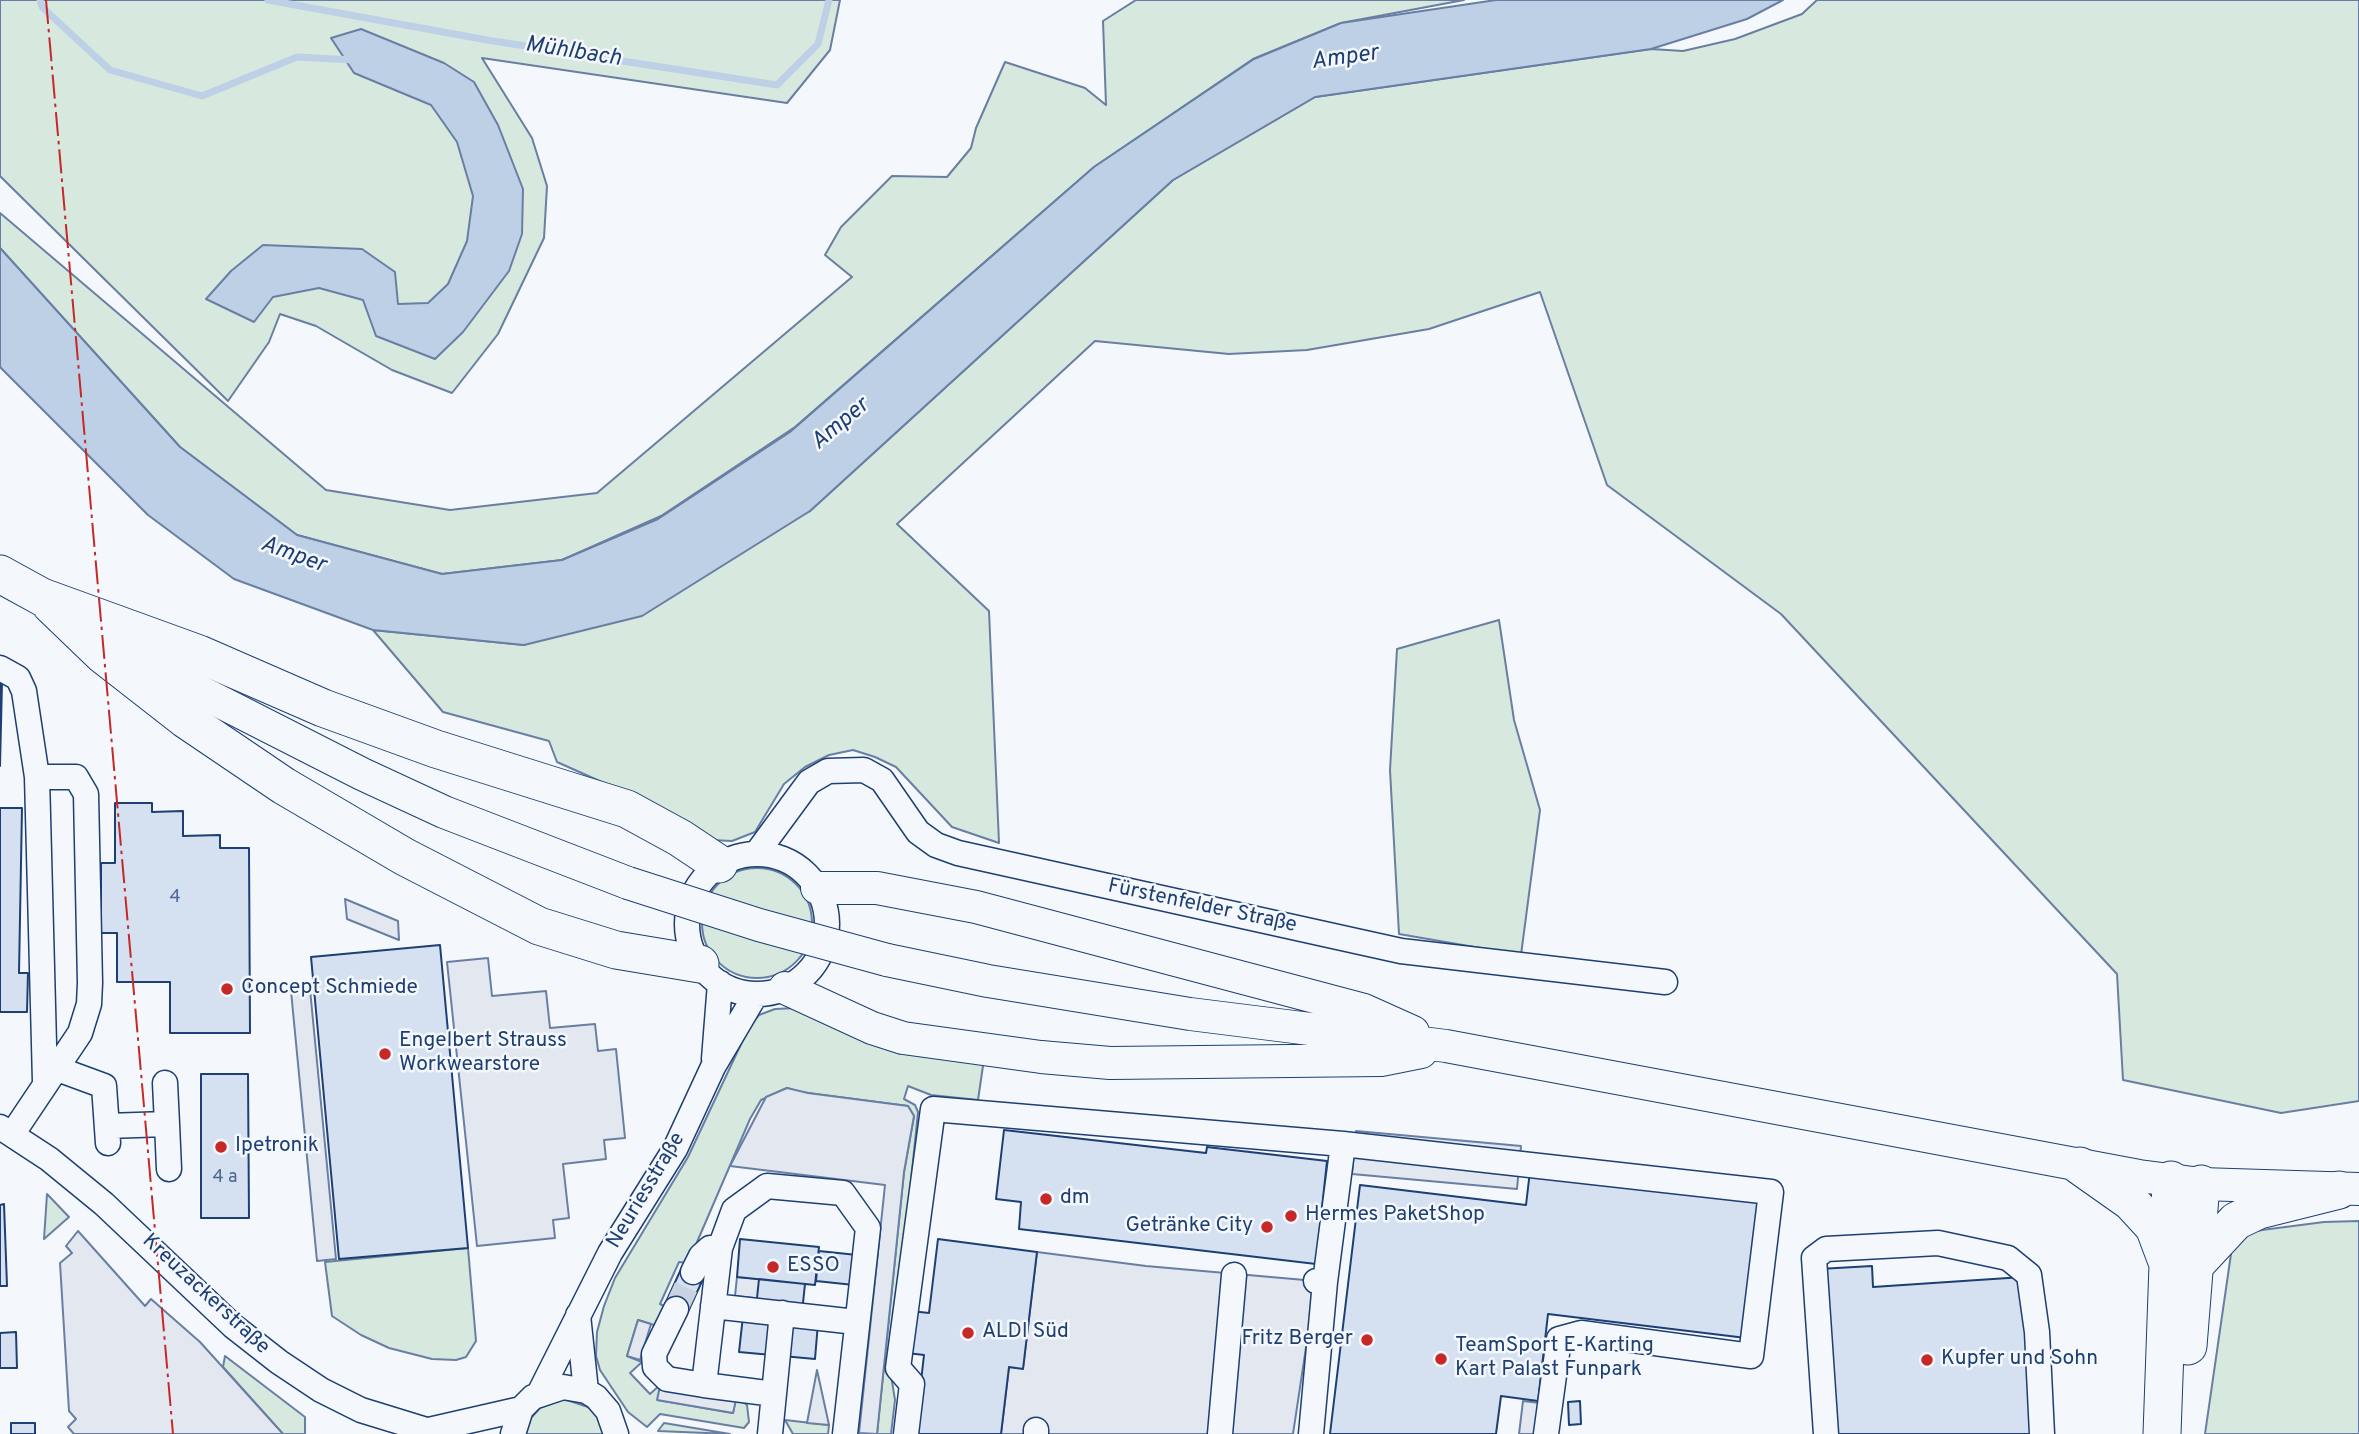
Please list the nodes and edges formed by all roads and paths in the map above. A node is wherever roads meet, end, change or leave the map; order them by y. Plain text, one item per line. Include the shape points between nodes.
1 (0, 574) edge
2 (42, 597) junction
3 (0, 667) edge
4 (37, 777) junction
5 (789, 808) junction
6 (756, 853) junction
7 (788, 861) junction
8 (719, 864) junction
9 (817, 888) junction
10 (710, 974) junction
11 (1665, 982) dead end
12 (771, 991) junction
13 (1447, 1046) junction
14 (713, 1067) junction
15 (50, 1075) junction
16 (165, 1083) dead end
17 (167, 1124) junction
18 (6, 1130) edge
19 (1343, 1144) junction
20 (2080, 1166) junction
21 (169, 1169) dead end
22 (2186, 1182) junction
23 (2349, 1190) edge
24 (720, 1248) junction
25 (2182, 1269) junction
26 (693, 1272) tunnel mouth
27 (1234, 1275) dead end
28 (713, 1306) junction
29 (676, 1308) tunnel mouth
30 (782, 1313) junction
31 (578, 1314) junction
32 (856, 1322) junction
33 (704, 1385) junction
34 (586, 1391) junction
35 (540, 1392) junction
36 (774, 1394) junction
37 (521, 1409) junction
38 (616, 1429) edge
39 (434, 1432) edge
40 (513, 1434) edge
41 (639, 1434) edge
42 (770, 1434) edge
43 (845, 1434) edge
44 (906, 1434) edge
45 (1220, 1434) edge
46 (1311, 1434) edge
47 (1546, 1434) edge
48 (1826, 1434) edge
49 (2042, 1434) edge
50 (2162, 1434) edge
51 (2179, 1434) edge

1 - 2 highway
2 - 8 highway via 436,749 627,809
2 - 10 highway via 103,655 186,719 285,786 405,857 539,926
2 - 13 main road, bridge via 195,689 362,774 456,817 628,883 758,925 988,981 1190,1014
3 - 4 street via 18,678 24,691
4 - 15 street
4 - 15 street via 76,777 86,794 89,1004 80,1033
5 - 6 street, Fürstenfelder Straße
5 - 7 street
5 - 11 street, Fürstenfelder Straße via 809,782 828,771 864,770 882,780 918,832 958,853 1401,951
6 - 7 street
6 - 8 street
7 - 9 street
8 - 10 street via 691,899 687,921 689,944
9 - 12 street via 825,910 826,933 819,956 805,975
9 - 13 main road via 877,888 976,907 1364,1010
10 - 12 street via 737,991
10 - 14 street, Neuriesstraße
12 - 13 main road via 903,1038 1110,1063 1381,1060
12 - 14 street, Neuriesstraße
13 - 20 main road
14 - 31 street, Neuriesstraße via 675,1149
15 - 17 street via 104,1086 108,1135
15 - 18 street
16 - 17 street
17 - 21 street
18 - 39 street, Kreuzackerstraße via 104,1203 233,1326 279,1362 361,1410
19 - 44 street via 933,1109 898,1368 912,1384
19 - 46 street via 1320,1282
19 - 47 street via 1770,1192 1751,1356 1580,1333 1559,1339
20 - 22 main road
20 - 25 highway via 2131,1202
22 - 23 main road
22 - 25 highway
23 - 25 highway via 2259,1210 2236,1221
24 - 26 street via 710,1248 701,1256
24 - 28 street
24 - 32 street via 734,1210 768,1186 843,1193 868,1228
25 - 50 highway
25 - 51 highway
27 - 45 street
28 - 30 street
28 - 33 street
29 - 33 street via 654,1354 655,1367 667,1379
30 - 32 street
30 - 36 street
31 - 34 street
31 - 35 street, Neuriesstraße
32 - 43 street
33 - 36 street
34 - 35 street via 563,1387
34 - 38 street via 608,1411
35 - 37 street
36 - 42 street
37 - 39 street, Kreuzackerstraße
37 - 40 street
38 - 41 street
48 - 49 street via 1814,1258 1826,1249 1938,1243 2008,1258 2029,1275

